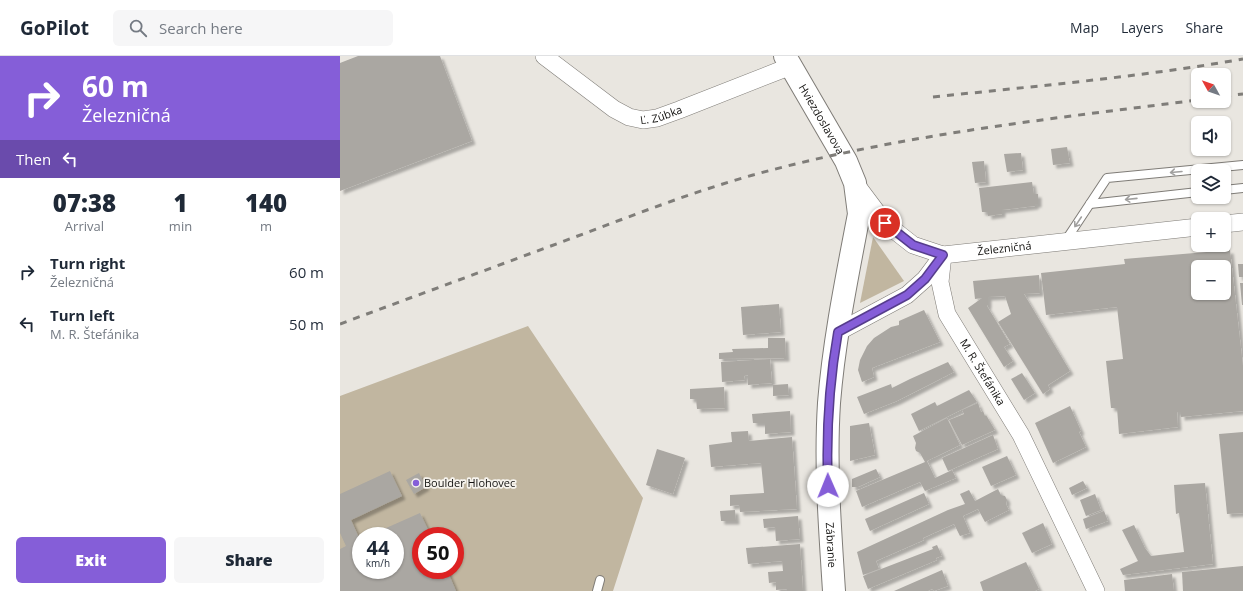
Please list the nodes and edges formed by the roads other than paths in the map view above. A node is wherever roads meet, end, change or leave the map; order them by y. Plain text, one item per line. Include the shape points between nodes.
1 (544, 56) edge
2 (788, 61) edge
3 (1243, 165) edge
4 (855, 183) junction
5 (1243, 188) edge
6 (1231, 189) edge
7 (1191, 193) edge
8 (1090, 204) junction
9 (1243, 222) edge
10 (1231, 223) edge
11 (1191, 228) edge
12 (1065, 242) junction
13 (943, 255) junction
14 (838, 332) junction
15 (600, 580) dead end
16 (597, 591) edge
17 (834, 591) edge
18 (1096, 591) edge

1 - 2 street, Ľ. Zúbka via 614,109 629,117 643,120 679,110
2 - 4 main road, Hviezdoslavova via 842,153
3 -> 8 lane via 1107,178
4 - 13 street via 885,223 913,245
4 - 14 main road, Hviezdoslavova via 859,214
5 - 6 lane
7 -> 8 lane
8 -> 12 lane
9 - 10 street
11 - 12 street, Železničná
12 - 13 street, Železničná
13 - 14 street via 925,279 907,295
13 - 18 street, M. R. Štefánika via 940,282 947,314 1021,435
14 - 17 main road, Zábranie via 828,438 829,517
15 - 16 lane

